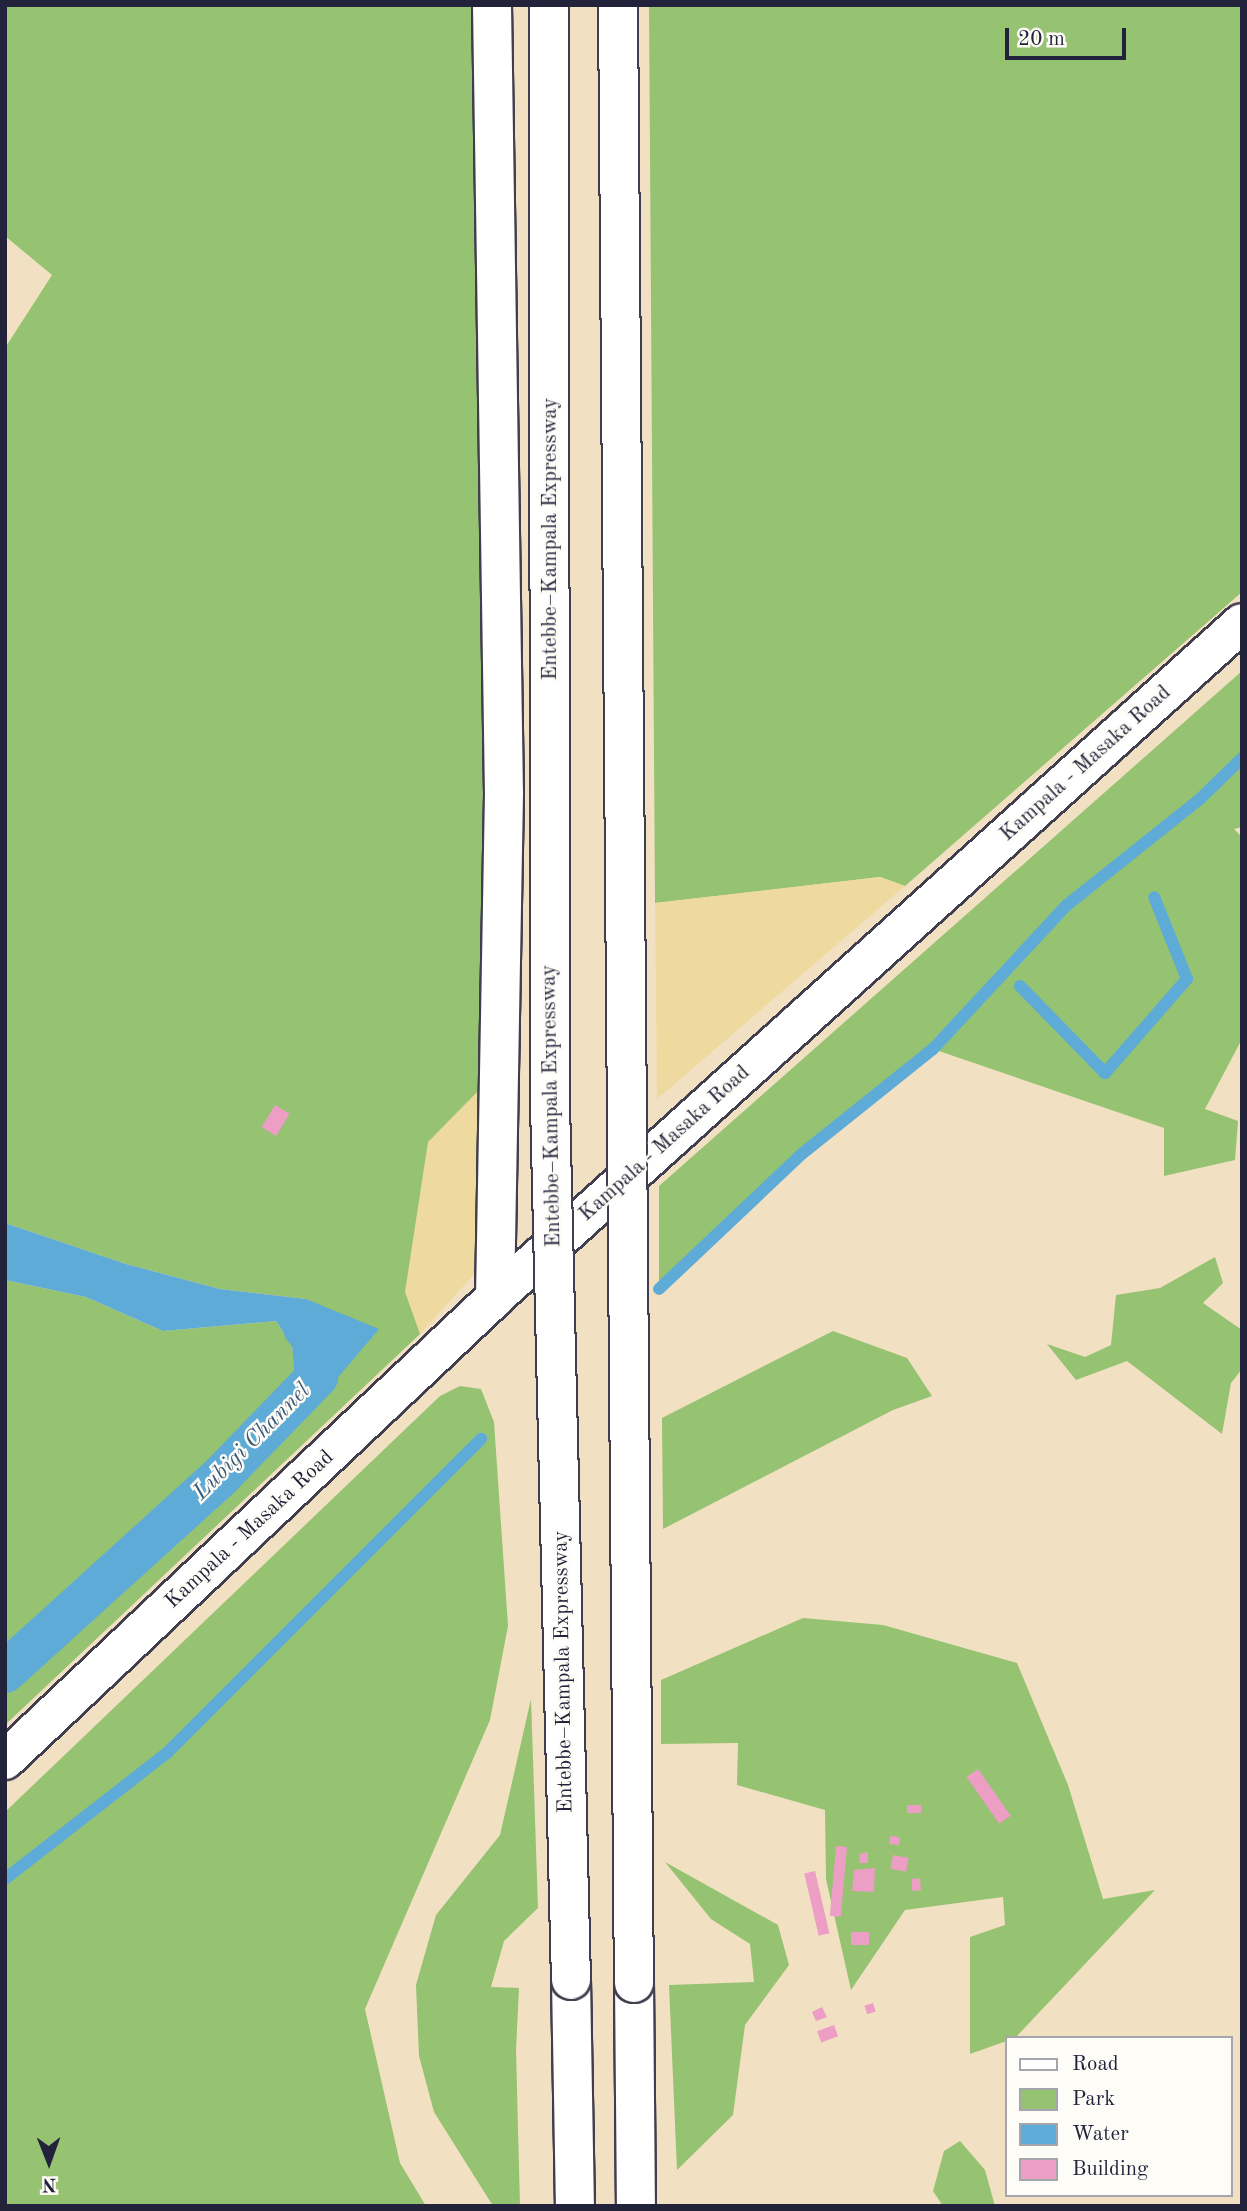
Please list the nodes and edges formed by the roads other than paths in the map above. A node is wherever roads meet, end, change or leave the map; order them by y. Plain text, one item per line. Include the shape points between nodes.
1 (492, 5) edge
2 (549, 5) edge
3 (618, 5) edge
4 (1242, 623) edge
5 (495, 1298) junction
6 (5, 1760) edge
7 (575, 2206) edge
8 (636, 2206) edge

1 - 5 main road via 504,793
2 - 7 main road, Entebbe–Kampala Expressway, bridge via 550,1104
3 - 8 main road, bridge
4 - 5 main road, Kampala - Masaka Road
5 - 6 main road, Kampala - Masaka Road

